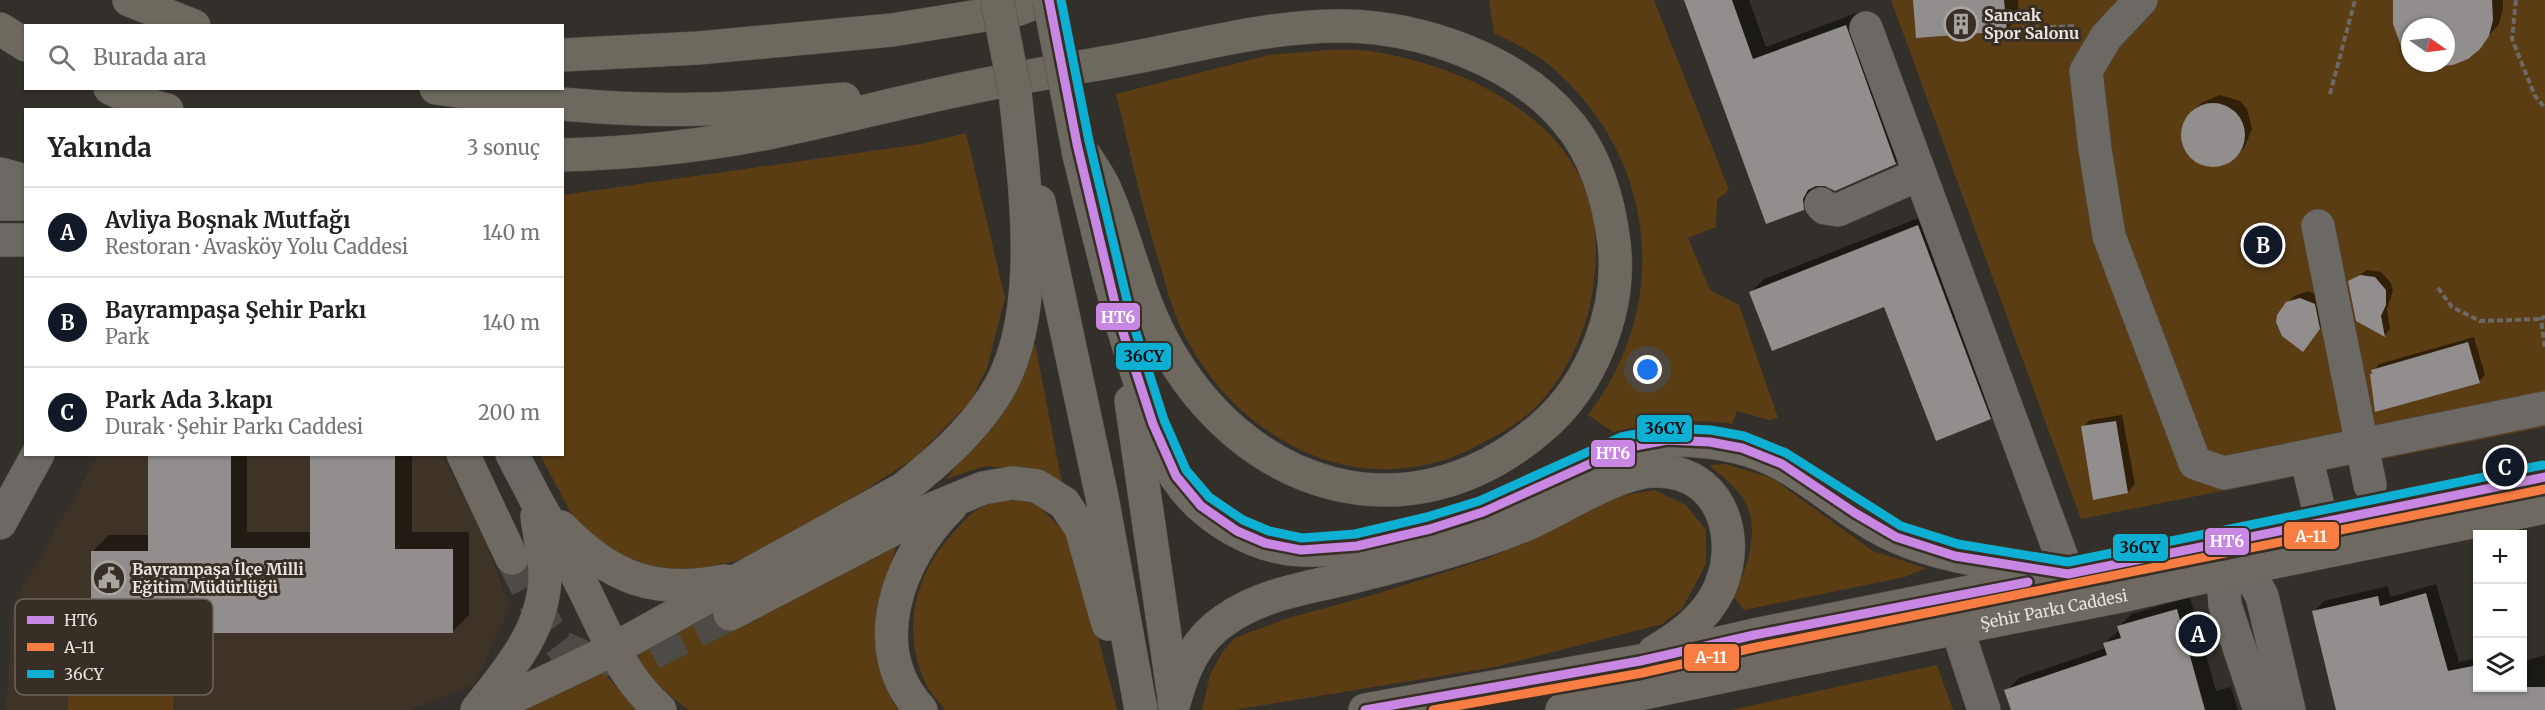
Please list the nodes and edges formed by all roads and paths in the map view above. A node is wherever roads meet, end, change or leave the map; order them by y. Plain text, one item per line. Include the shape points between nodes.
1 (129, 0) edge
2 (997, 0) edge
3 (1042, 0) edge
4 (1049, 0) edge
5 (2141, 0) edge
6 (2355, 0) edge
7 (2516, 0) edge
8 (194, 24) edge
9 (1866, 28) dead end
10 (2023, 28) dead end
11 (0, 29) edge
12 (24, 44) edge
13 (564, 55) edge
14 (2086, 71) junction
15 (968, 88) junction
16 (114, 90) edge
17 (450, 90) edge
18 (1015, 92) junction
19 (2330, 94) dead end
20 (159, 108) edge
21 (2545, 108) edge
22 (1077, 144) junction
23 (564, 155) edge
24 (0, 174) edge
25 (1920, 174) junction
26 (24, 180) edge
27 (0, 204) edge
28 (24, 204) edge
29 (1821, 204) dead end
30 (2318, 226) dead end
31 (0, 240) edge
32 (24, 240) edge
33 (2438, 288) dead end
34 (2543, 318) edge
35 (1119, 320) junction
36 (2545, 350) edge
37 (2545, 408) edge
38 (2362, 445) junction
39 (37, 456) edge
40 (464, 456) edge
41 (513, 456) edge
42 (2306, 456) junction
43 (2545, 477) edge
44 (2370, 485) dead end
45 (962, 495) junction
46 (536, 500) junction
47 (2545, 507) edge
48 (0, 523) edge
49 (2322, 523) junction
50 (2232, 556) junction
51 (512, 558) tunnel mouth
52 (2068, 574) junction
53 (744, 577) junction
54 (730, 614) tunnel mouth
55 (1957, 628) junction
56 (612, 650) junction
57 (1640, 661) junction
58 (1628, 704) edge
59 (1175, 707) edge
60 (1141, 708) edge
61 (477, 710) edge
62 (486, 710) edge
63 (660, 710) edge
64 (921, 710) edge
65 (1365, 710) edge
66 (1562, 710) edge
67 (1984, 710) edge
68 (2260, 710) edge
69 (2289, 710) edge

1 - 8 highway
2 - 18 highway, bridge
3 - 13 highway via 1016,10 892,30 698,48
4 - 22 highway, bridge
5 - 14 street via 2106,37
6 - 19 path
7 - 21 path via 2512,39 2535,96
9 - 25 street
10 - 14 path via 2081,26
11 - 12 highway
14 - 42 street via 2109,236 2195,463 2224,473
15 - 17 highway via 701,109 612,107
15 - 22 highway via 1242,35 1346,26 1382,30 1453,47 1487,60 1531,86 1567,120 1589,155 1607,204 1615,248 1614,296 1600,341 1582,380 1556,416 1502,458 1472,472 1447,482 1408,489 1368,490 1327,483 1292,471 1232,429 1186,380 1160,337 1102,183
15 - 23 highway via 773,132 641,152
16 - 20 highway
18 - 53 main road via 1026,242 1024,311 1014,354 994,396 966,434 903,489
18 - 60 main road via 1102,496
22 - 35 main road
24 - 26 street
25 - 29 street via 1838,210
25 - 52 street
27 - 28 street
30 - 38 street
31 - 32 street
33 - 34 path via 2452,307 2480,321
34 - 36 path
35 - 52 main road via 1176,476 1200,506 1237,531 1265,543 1301,550 1357,546 1430,529 1483,512 1625,448 1667,440 1742,448 1782,464 1896,537 1955,556
35 - 59 main road
37 - 38 street
38 - 42 street
38 - 44 street
39 - 48 street
40 - 51 main road
41 - 46 street
42 - 49 street
43 - 49 main road, Şehir Parkı Caddesi
45 - 54 main road
45 - 60 main road via 1012,483 1037,486 1064,503 1081,528 1107,620
45 - 64 main road via 934,523 912,557 892,615 894,664 902,685
46 - 53 main road via 588,553 612,570 673,586 706,585
46 - 56 main road via 570,560
46 - 61 main road via 545,577 541,604 526,644 501,683
47 - 50 main road, Şehir Parkı Caddesi via 2442,530
49 - 50 main road, Şehir Parkı Caddesi
50 - 52 main road, Şehir Parkı Caddesi
50 - 55 main road, Şehir Parkı Caddesi via 2126,595
50 - 68 street via 2225,605
50 - 69 street via 2262,596
52 - 57 main road, Şehir Parkı Caddesi
53 - 56 main road
55 - 58 main road, Şehir Parkı Caddesi
55 - 67 street
56 - 62 main road
56 - 63 main road via 637,687
57 - 59 main road via 1683,634 1708,608 1726,573 1729,540 1718,501 1695,479 1677,472 1654,470 1624,478 1527,524 1446,551 1250,604 1223,621 1194,652 1182,673
57 - 65 main road, Şehir Parkı Caddesi
58 - 66 main road, Şehir Parkı Caddesi

